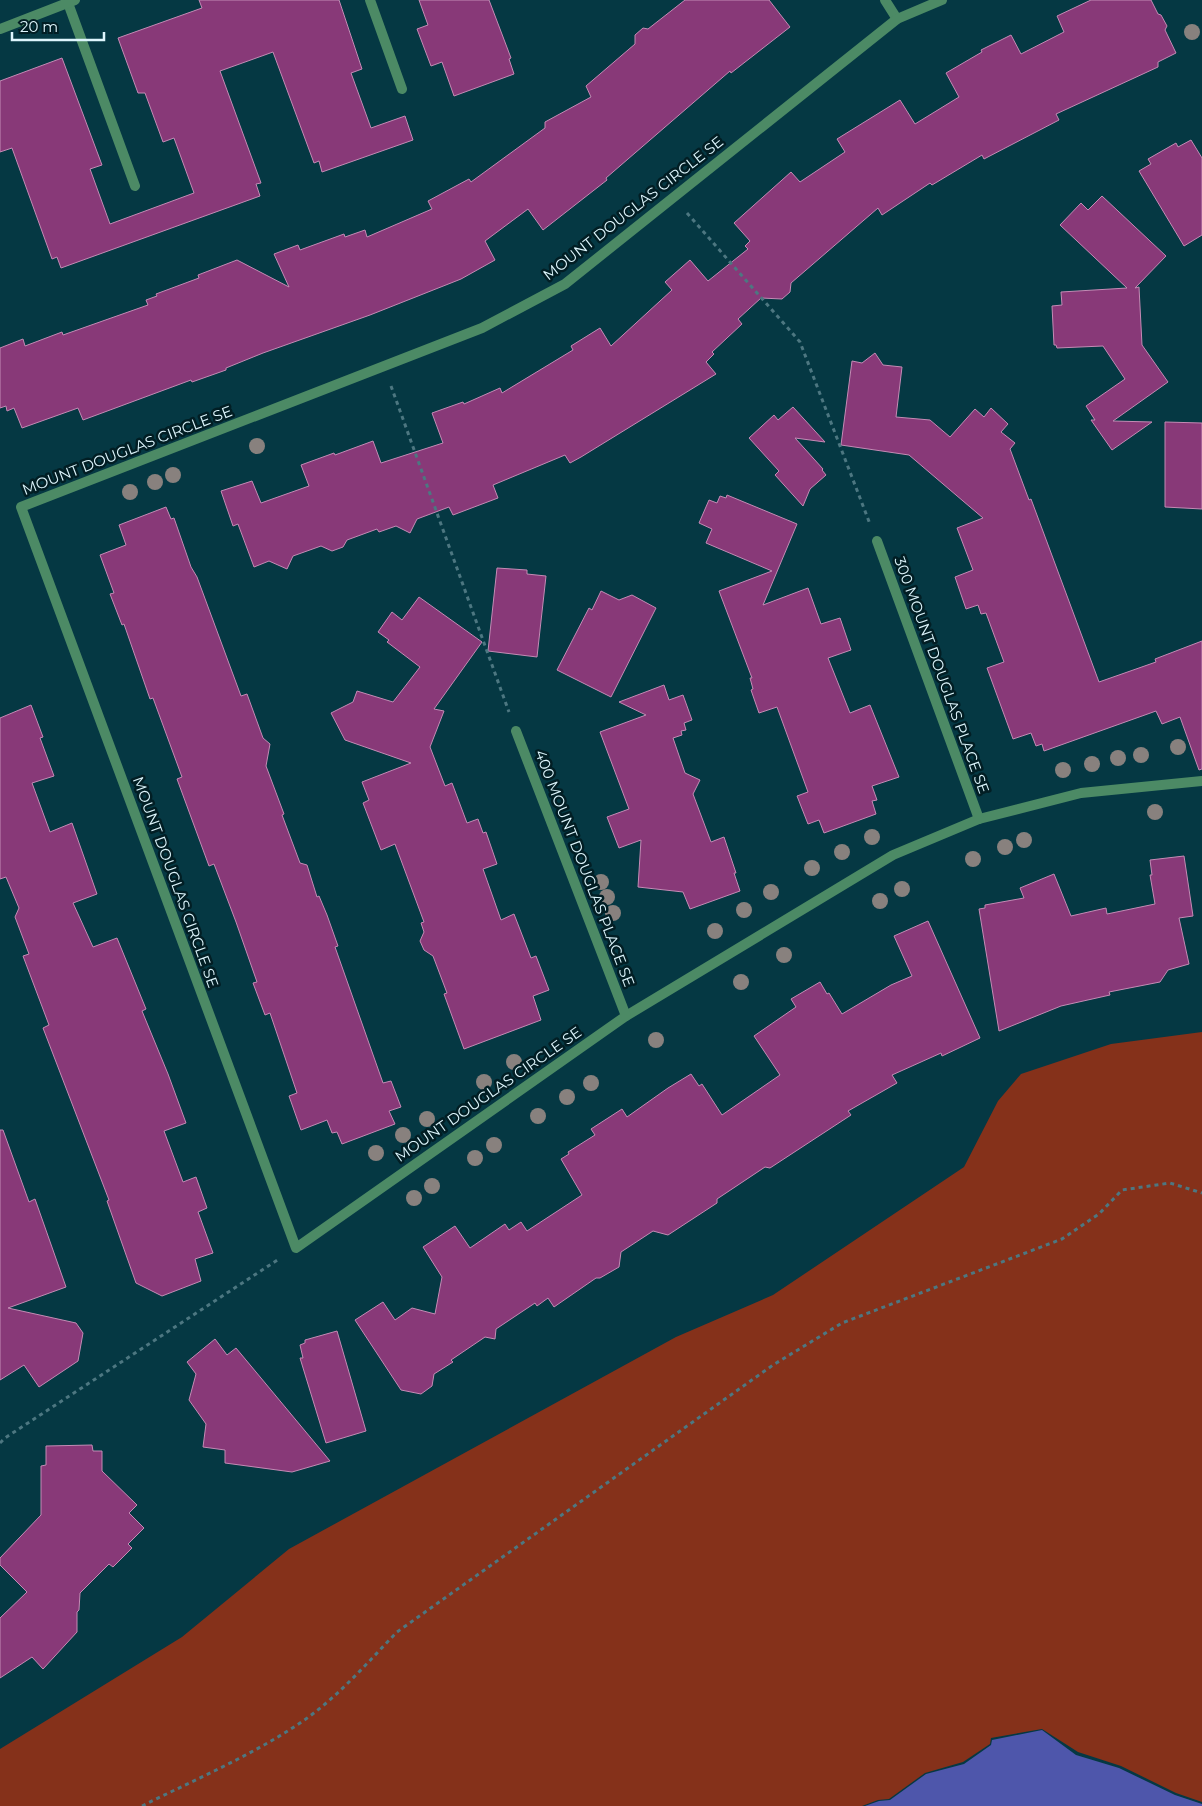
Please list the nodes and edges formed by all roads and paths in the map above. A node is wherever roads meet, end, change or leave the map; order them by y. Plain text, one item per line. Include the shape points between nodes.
1 (370, 0) edge
2 (886, 0) edge
3 (942, 0) edge
4 (71, 1) edge
5 (897, 19) junction
6 (0, 29) edge
7 (402, 89) dead end
8 (135, 186) dead end
9 (673, 198) junction
10 (384, 367) junction
11 (877, 541) joint
12 (516, 731) joint
13 (1202, 781) edge
14 (979, 819) junction
15 (626, 1016) junction
16 (1202, 1192) edge
17 (296, 1248) junction
18 (0, 1443) edge
19 (142, 1806) edge

1 - 7 street
2 - 5 street
3 - 5 street, MOUNT DOUGLAS CIRCLE SE
4 - 6 street
4 - 8 street
5 - 9 street, MOUNT DOUGLAS CIRCLE SE
9 - 10 street, MOUNT DOUGLAS CIRCLE SE via 565,284 482,328
9 - 11 path via 800,342
10 - 12 path
10 - 17 street, MOUNT DOUGLAS CIRCLE SE via 21,507
11 - 14 street, 300 MOUNT DOUGLAS PLACE SE
12 - 15 street, 400 MOUNT DOUGLAS PLACE SE
13 - 14 street, MOUNT DOUGLAS CIRCLE SE via 1081,793
14 - 15 street, MOUNT DOUGLAS CIRCLE SE via 893,855
15 - 17 street, MOUNT DOUGLAS CIRCLE SE
16 - 19 path via 1170,1182 1122,1190 1099,1214 1062,1239 842,1324 773,1365 396,1632 346,1686 304,1720 251,1752
17 - 18 path

